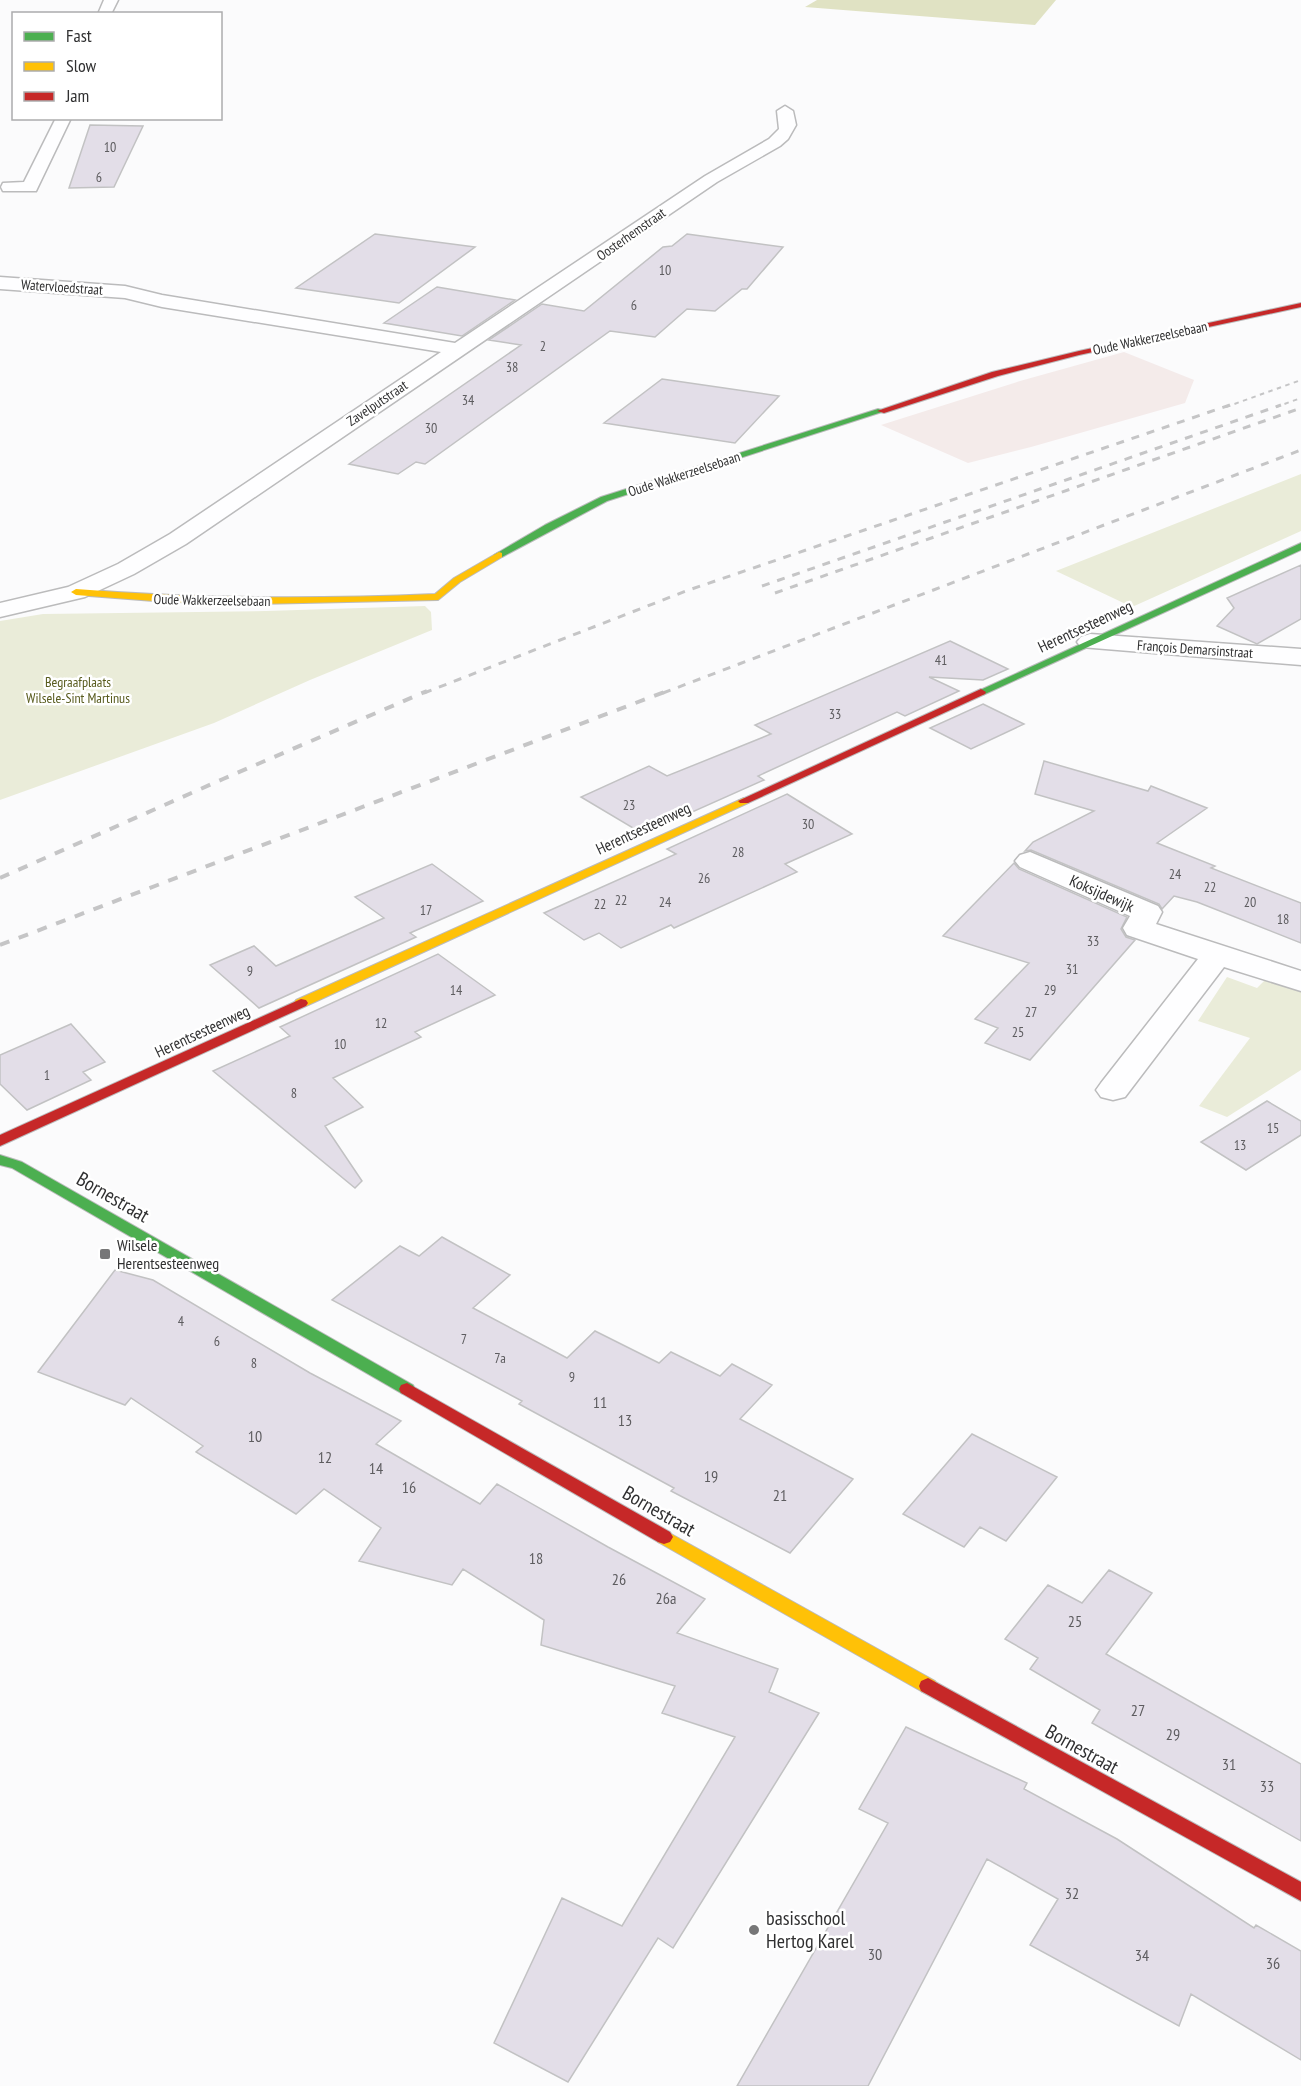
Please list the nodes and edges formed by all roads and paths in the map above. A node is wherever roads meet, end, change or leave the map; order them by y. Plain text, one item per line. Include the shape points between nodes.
1 (785, 111) dead end
2 (63, 120) edge
3 (9, 187) dead end
4 (0, 283) edge
5 (1301, 305) edge
6 (457, 349) junction
7 (1301, 546) edge
8 (76, 592) junction
9 (0, 610) edge
10 (1090, 642) junction
11 (1301, 657) edge
12 (1030, 861) dead end
13 (1217, 955) junction
14 (1301, 981) edge
15 (1113, 1090) dead end
16 (0, 1141) edge
17 (0, 1160) edge
18 (1301, 1892) edge

1 - 6 street, Oosterhemstraat via 789,122 779,140 711,179
2 - 3 street via 30,187
4 - 6 street, Watervloedstraat via 124,292
5 - 8 street, Oude Wakkerzeelsebaan via 995,374 604,499 566,515 447,585 438,597 268,601 126,598
6 - 8 street, Zavelputstraat via 178,539
7 - 10 street, Herentsesteenweg
8 - 9 street, Zavelputstraat
10 - 11 street, François Demarsinstraat
10 - 16 street, Herentsesteenweg
12 - 13 street, Koksijdewijk via 1147,912 1138,928
13 - 14 street, Koksijdewijk
13 - 15 street
17 - 18 street, Bornestraat via 95,1209 810,1621

